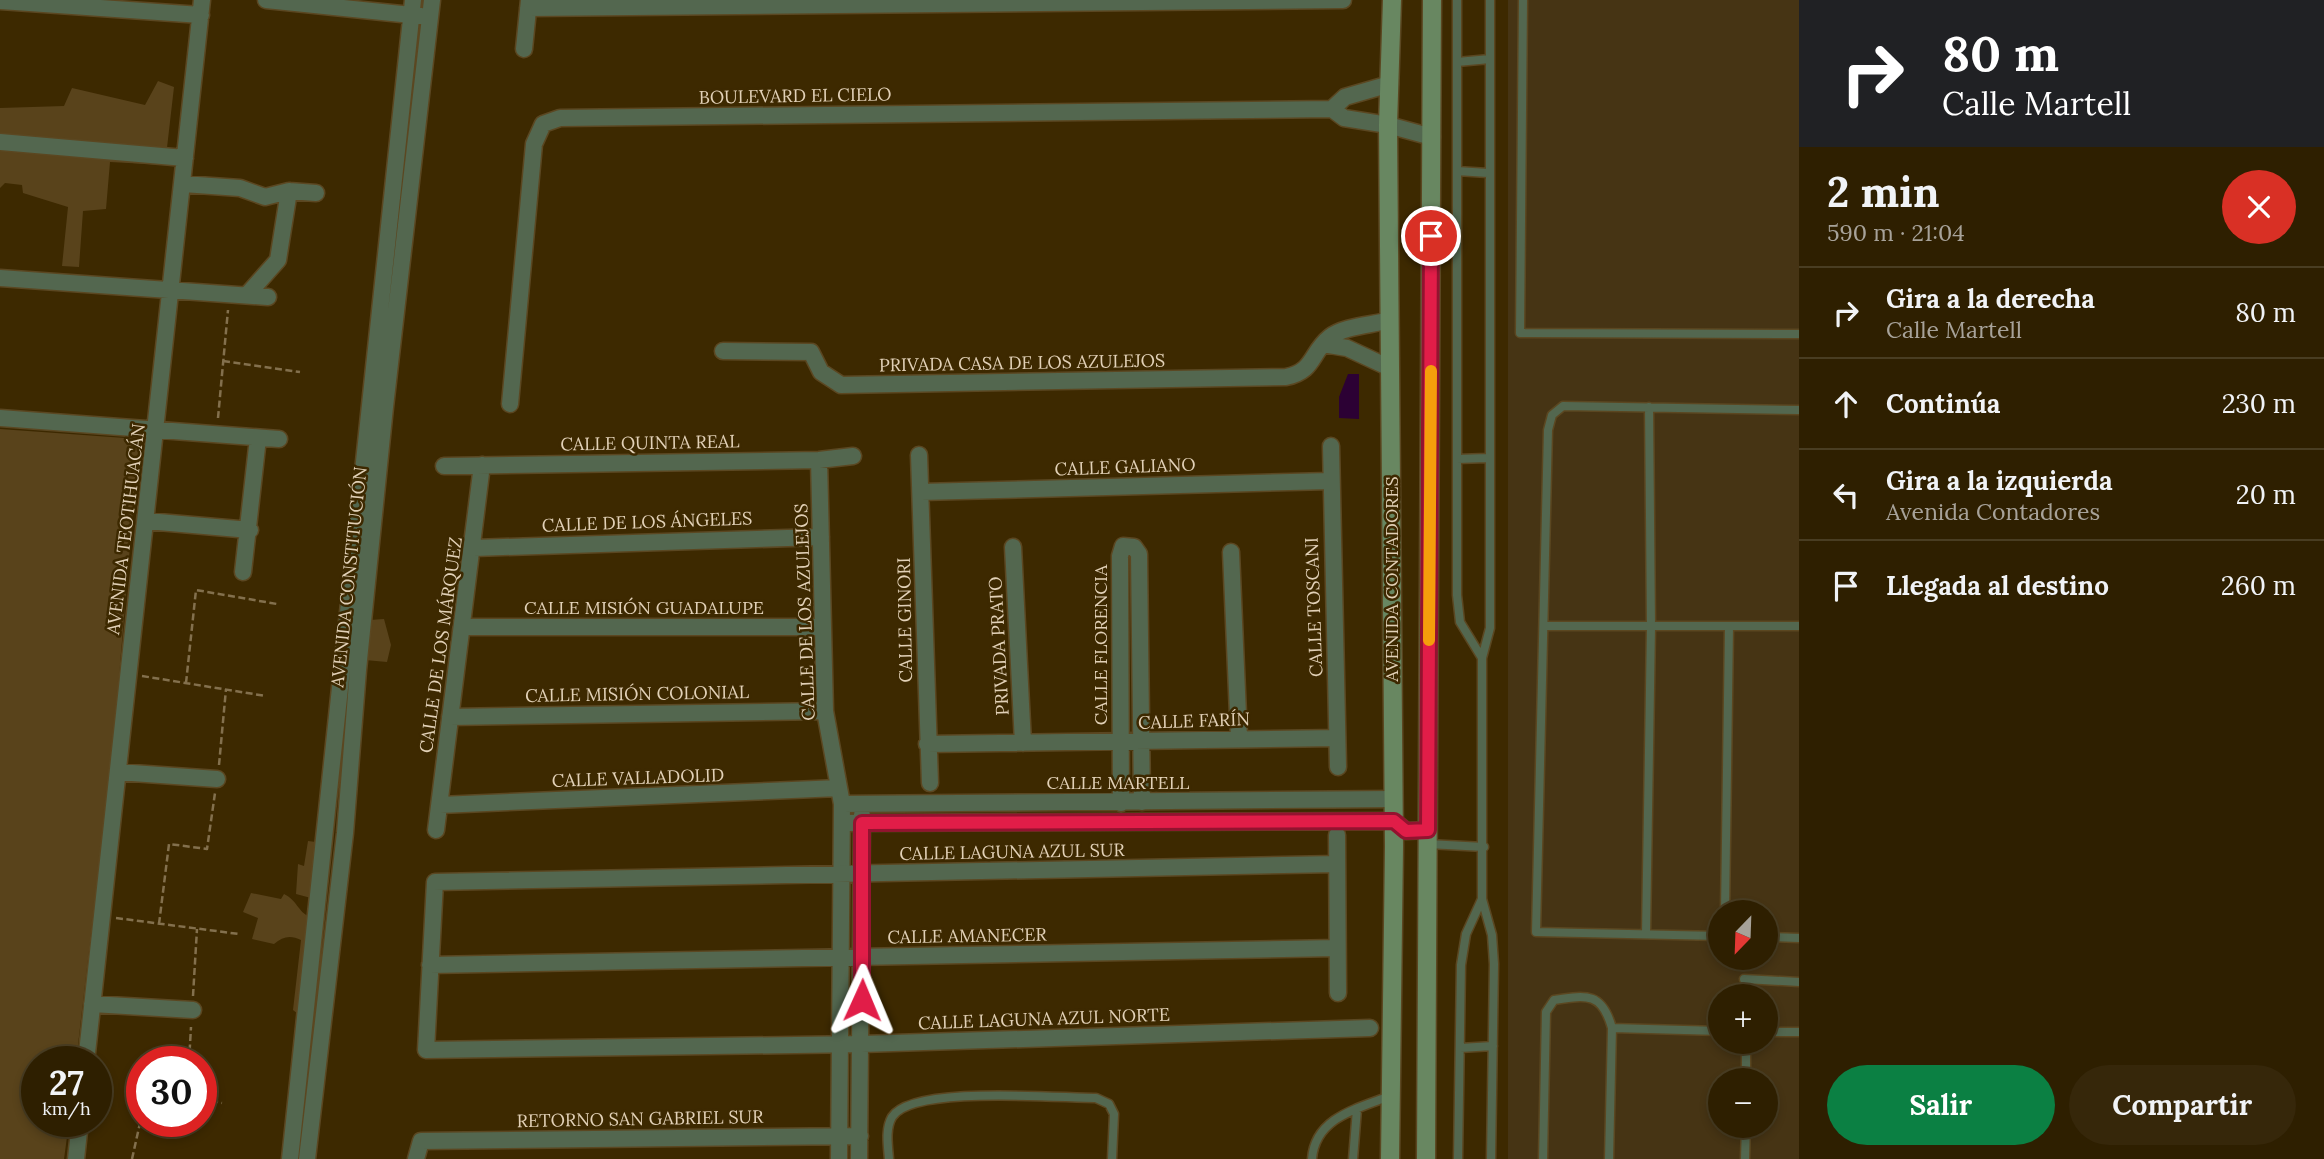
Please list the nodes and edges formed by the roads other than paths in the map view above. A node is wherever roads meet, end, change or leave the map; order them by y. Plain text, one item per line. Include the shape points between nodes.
1 (266, 0) edge
2 (432, 0) edge
3 (1343, 0) edge
4 (1392, 0) edge
5 (1432, 0) edge
6 (1457, 0) edge
7 (1490, 0) edge
8 (1523, 0) edge
9 (0, 1) edge
10 (1063, 1) edge
11 (1147, 1) edge
12 (901, 2) edge
13 (982, 2) edge
14 (811, 3) edge
15 (529, 4) edge
16 (201, 7) edge
17 (412, 8) edge
18 (430, 17) junction
19 (524, 49) dead end
20 (1489, 59) junction
21 (1457, 62) junction
22 (1390, 84) junction
23 (1332, 109) junction
24 (1388, 125) junction
25 (1432, 137) junction
26 (0, 142) edge
27 (185, 158) junction
28 (1457, 171) junction
29 (1488, 173) junction
30 (183, 184) junction
31 (289, 191) junction
32 (316, 193) dead end
33 (0, 278) edge
34 (171, 289) junction
35 (247, 295) junction
36 (268, 297) dead end
37 (1390, 320) junction
38 (1799, 334) edge
39 (1323, 344) junction
40 (723, 351) dead end
41 (1390, 368) junction
42 (510, 404) dead end
43 (377, 407) junction
44 (1649, 407) junction
45 (1799, 410) edge
46 (0, 418) edge
47 (157, 432) junction
48 (258, 438) junction
49 (279, 439) dead end
50 (1331, 446) dead end
51 (853, 456) dead end
52 (919, 456) dead end
53 (1488, 458) junction
54 (1457, 459) junction
55 (819, 460) junction
56 (482, 465) junction
57 (443, 466) dead end
58 (1330, 481) junction
59 (921, 492) junction
60 (147, 521) junction
61 (250, 530) junction
62 (821, 537) junction
63 (1013, 547) dead end
64 (474, 548) junction
65 (1231, 552) dead end
66 (243, 572) dead end
67 (1545, 626) junction
68 (1799, 626) edge
69 (464, 627) junction
70 (823, 627) junction
71 (1651, 627) junction
72 (1729, 627) junction
73 (1139, 642) junction
74 (1120, 643) junction
75 (1482, 658) junction
76 (825, 710) junction
77 (450, 717) junction
78 (1239, 738) junction
79 (1337, 738) junction
80 (335, 741) junction
81 (1023, 743) junction
82 (1119, 743) junction
83 (1140, 743) junction
84 (352, 744) junction
85 (927, 744) junction
86 (1338, 766) dead end
87 (118, 772) junction
88 (218, 779) dead end
89 (930, 783) dead end
90 (840, 796) junction
91 (1393, 799) junction
92 (1142, 802) junction
93 (1176, 802) junction
94 (862, 803) junction
95 (1070, 803) junction
96 (1121, 803) junction
97 (440, 805) junction
98 (1394, 821) junction
99 (1071, 822) junction
100 (1177, 822) junction
101 (843, 823) junction
102 (862, 823) junction
103 (436, 830) dead end
104 (1337, 835) dead end
105 (1428, 837) junction
106 (1484, 847) junction
107 (1337, 864) junction
108 (843, 874) junction
109 (863, 874) junction
110 (1482, 899) junction
111 (1725, 900) edge
112 (1646, 934) junction
113 (1708, 936) edge
114 (1778, 937) edge
115 (1799, 938) edge
116 (1338, 948) junction
117 (843, 957) junction
118 (863, 957) junction
119 (430, 965) junction
120 (1744, 979) dead end
121 (1799, 982) edge
122 (1338, 993) dead end
123 (92, 1004) junction
124 (193, 1010) dead end
125 (1370, 1028) dead end
126 (1612, 1028) junction
127 (1708, 1031) edge
128 (1778, 1032) edge
129 (1799, 1032) edge
130 (843, 1044) junction
131 (862, 1044) junction
132 (88, 1046) edge
133 (1493, 1046) junction
134 (1460, 1048) junction
135 (298, 1089) junction
136 (316, 1091) junction
137 (1391, 1096) junction
138 (1357, 1109) junction
139 (840, 1136) junction
140 (860, 1136) junction
141 (78, 1137) edge
142 (1746, 1138) edge
143 (76, 1159) edge
144 (290, 1159) edge
145 (307, 1159) edge
146 (416, 1159) edge
147 (839, 1159) edge
148 (859, 1159) edge
149 (889, 1159) edge
150 (1112, 1159) edge
151 (1312, 1159) edge
152 (1353, 1159) edge
153 (1390, 1159) edge
154 (1426, 1159) edge
155 (1458, 1159) edge
156 (1491, 1159) edge
157 (1543, 1159) edge
158 (1609, 1159) edge
159 (1745, 1159) edge

1 - 17 street
2 - 18 street, AVENIDA CONSTITUCIÓN
3 - 11 street
4 - 22 main road, AVENIDA CONTADORES
5 - 25 main road, AVENIDA CONTADORES
6 - 21 lane
7 - 20 lane
8 - 38 lane via 1520,333
9 - 16 street
10 - 11 street
10 - 13 street
12 - 13 street
12 - 14 street
14 - 15 street
15 - 19 street
16 - 27 street, AVENIDA TEOTIHUACÁN
17 - 18 street
17 - 43 street, AVENIDA CONSTITUCIÓN
18 - 43 street, AVENIDA CONSTITUCIÓN
20 - 21 lane
20 - 29 lane
21 - 28 lane
22 - 23 street, BOULEVARD EL CIELO via 1345,97
22 - 24 main road, AVENIDA CONTADORES
23 - 24 street, BOULEVARD EL CIELO via 1344,118
23 - 42 street, BOULEVARD EL CIELO via 561,118 543,124 534,144
24 - 25 street, BOULEVARD EL CIELO
24 - 37 main road, AVENIDA CONTADORES
25 - 105 main road, AVENIDA CONTADORES
26 - 27 street
27 - 30 street, AVENIDA TEOTIHUACÁN
28 - 29 lane
28 - 54 lane
29 - 53 lane
30 - 31 street via 240,188 265,197
30 - 34 street, AVENIDA TEOTIHUACÁN
31 - 32 street
31 - 35 street via 278,260
33 - 34 street
34 - 35 street
34 - 47 street, AVENIDA TEOTIHUACÁN
35 - 36 street
37 - 39 street via 1338,333
37 - 41 main road, AVENIDA CONTADORES
39 - 40 street, PRIVADA CASA DE LOS AZULEJOS via 1301,374 1286,377 841,385 821,372 811,352
39 - 41 street via 1347,348
41 - 91 main road, AVENIDA CONTADORES
43 - 80 street, AVENIDA CONSTITUCIÓN
43 - 84 street, AVENIDA CONSTITUCIÓN
44 - 45 lane
44 - 67 lane via 1563,407 1552,415 1548,430
44 - 71 lane
46 - 47 street
47 - 48 street
47 - 60 street, AVENIDA TEOTIHUACÁN
48 - 49 street
48 - 61 street
50 - 58 street, CALLE TOSCANI
51 - 55 street, CALLE QUINTA REAL
52 - 59 street, CALLE GINORI
53 - 54 lane
53 - 75 lane via 1490,628
54 - 75 lane via 1460,622
55 - 56 street, CALLE QUINTA REAL
55 - 62 street, CALLE DE LOS AZULEJOS
56 - 57 street, CALLE QUINTA REAL
56 - 64 street, CALLE DE LOS MÁRQUEZ
58 - 59 street, CALLE GALIANO
58 - 79 street, CALLE TOSCANI
59 - 85 street, CALLE GINORI
60 - 61 street
60 - 87 street, AVENIDA TEOTIHUACÁN
61 - 66 street
62 - 64 street, CALLE DE LOS ÁNGELES
62 - 70 street, CALLE DE LOS AZULEJOS
63 - 81 street, PRIVADA PRATO
64 - 69 street, CALLE DE LOS MÁRQUEZ
65 - 78 street
67 - 71 lane
67 - 112 lane via 1535,932
68 - 72 lane
69 - 70 street, CALLE MISIÓN GUADALUPE
69 - 77 street, CALLE DE LOS MÁRQUEZ
70 - 76 street, CALLE DE LOS AZULEJOS
71 - 72 lane
71 - 112 lane
72 - 111 lane
73 - 74 street
73 - 74 street, CALLE FLORENCIA via 1138,549 1123,546
73 - 83 street, CALLE FLORENCIA
74 - 82 street, CALLE FLORENCIA
75 - 106 lane
76 - 77 street, CALLE MISIÓN COLONIAL
76 - 90 street, CALLE DE LOS AZULEJOS
77 - 97 street, CALLE DE LOS MÁRQUEZ
78 - 79 street, CALLE FARÍN
78 - 83 street, CALLE FARÍN
79 - 86 street, CALLE TOSCANI
80 - 84 street
80 - 135 street, AVENIDA CONSTITUCIÓN
81 - 82 street, CALLE FARÍN
81 - 85 street, CALLE FARÍN
82 - 83 street, CALLE FARÍN
82 - 96 street, CALLE FLORENCIA
83 - 92 street, CALLE FLORENCIA
84 - 136 street, AVENIDA CONSTITUCIÓN
85 - 89 street, CALLE GINORI
87 - 88 street
87 - 123 street, AVENIDA TEOTIHUACÁN
90 - 94 street, CALLE MARTELL
90 - 97 street, CALLE VALLADOLID
90 - 101 street, CALLE DE LOS AZULEJOS
91 - 93 street, CALLE MARTELL
91 - 98 main road, AVENIDA CONTADORES
92 - 93 street, CALLE MARTELL
92 - 96 street, CALLE MARTELL
93 - 100 street
94 - 95 street, CALLE MARTELL
94 - 102 street
95 - 96 street, CALLE MARTELL
95 - 99 street
97 - 103 street, CALLE DE LOS MÁRQUEZ
98 - 100 street
98 - 105 street via 1406,831
98 - 137 main road, AVENIDA CONTADORES
99 - 100 street
99 - 102 street
101 - 102 street
101 - 108 street, CALLE DE LOS AZULEJOS
102 - 109 street
104 - 107 street
105 - 106 lane
105 - 154 main road, AVENIDA CONTADORES
106 - 110 lane
107 - 109 street, CALLE LAGUNA AZUL SUR
107 - 116 street
108 - 109 street, CALLE LAGUNA AZUL SUR
108 - 117 street, CALLE DE LOS AZULEJOS
108 - 119 street, CALLE LAGUNA AZUL SUR via 435,883
109 - 118 street
110 - 133 lane via 1492,935
110 - 134 lane via 1466,934 1461,965
112 - 113 lane
114 - 115 lane
116 - 118 street, CALLE AMANECER
116 - 122 street
117 - 118 street, CALLE AMANECER
117 - 119 street, CALLE AMANECER
117 - 130 street, CALLE DE LOS AZULEJOS
118 - 131 street
119 - 130 street, CALLE LAGUNA AZUL NORTE via 425,1050
120 - 121 lane
123 - 124 street
123 - 132 street, AVENIDA TEOTIHUACÁN
125 - 131 street, CALLE LAGUNA AZUL NORTE
126 - 127 lane
126 - 157 lane via 1608,1012 1598,1000 1582,996 1554,1000 1546,1012
126 - 158 lane
128 - 129 lane
130 - 131 street, CALLE LAGUNA AZUL NORTE
130 - 139 street, CALLE DE LOS AZULEJOS
131 - 140 street
133 - 134 lane
133 - 156 lane
134 - 155 lane
135 - 136 street
135 - 144 street, AVENIDA CONSTITUCIÓN
136 - 145 street, AVENIDA CONSTITUCIÓN
137 - 138 lane
137 - 153 main road, AVENIDA CONTADORES
138 - 151 lane via 1321,1129
138 - 152 lane
139 - 140 street, RETORNO SAN GABRIEL SUR
139 - 146 street, RETORNO SAN GABRIEL SUR via 421,1141
139 - 147 street, CALLE DE LOS AZULEJOS
140 - 148 street
141 - 143 street
142 - 159 lane
149 - 150 lane via 891,1118 902,1106 956,1096 1096,1098 1109,1104 1114,1114

